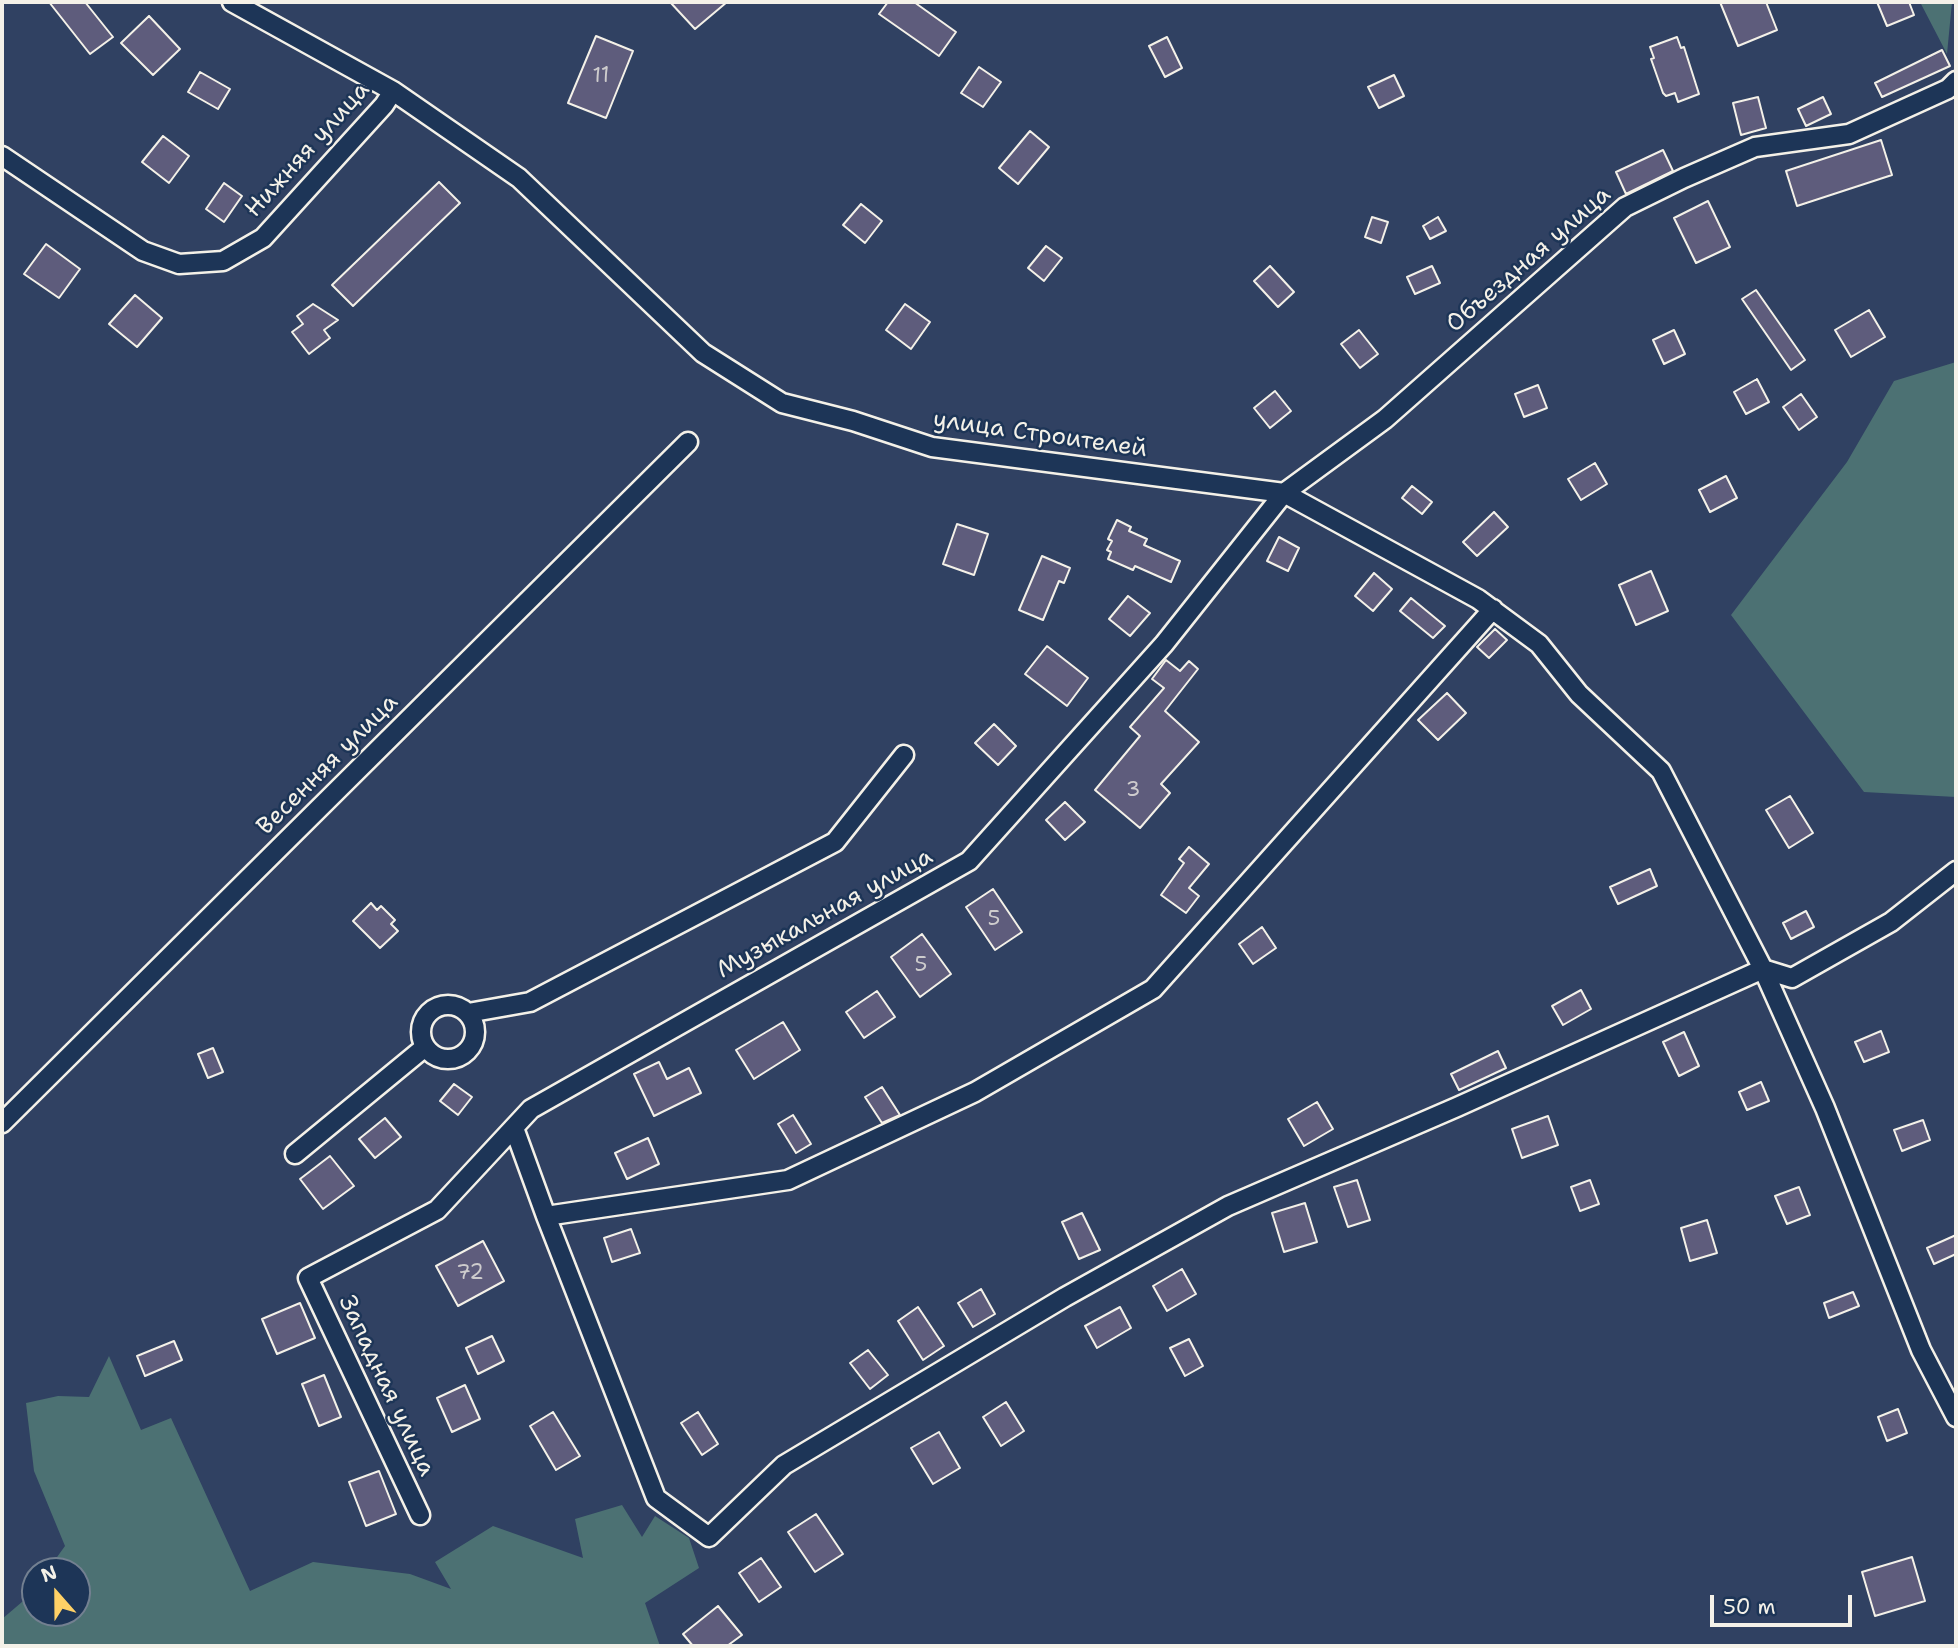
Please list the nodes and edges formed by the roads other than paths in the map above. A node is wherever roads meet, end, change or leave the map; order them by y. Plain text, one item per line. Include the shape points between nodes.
1 (232, 2) edge
2 (1956, 81) edge
3 (393, 91) junction
4 (2, 156) edge
5 (688, 442) dead end
6 (1283, 493) junction
7 (1493, 609) junction
8 (904, 755) dead end
9 (1956, 871) edge
10 (1763, 969) junction
11 (468, 1013) junction
12 (425, 1048) junction
13 (2, 1123) edge
14 (514, 1128) junction
15 (295, 1154) dead end
16 (546, 1216) junction
17 (308, 1278) joint
18 (1956, 1417) edge
19 (420, 1515) dead end

1 - 3 street, улица Строителей
2 - 6 street, Объездная улица via 1948,89 1849,134 1755,147 1625,207 1385,419
3 - 4 street, Нижняя улица via 263,238 223,261 179,264 143,251
3 - 6 street, улица Строителей via 519,178 703,354 782,403 932,447
5 - 13 street, Весенняя улица
6 - 7 street, улица Строителей
6 - 14 street, Музыкальная улица via 1164,644 969,861 531,1109
7 - 10 street, улица Строителей via 1539,644 1579,694 1661,771
7 - 16 street via 1153,989 975,1092 788,1180
8 - 11 street via 835,842 530,1002
9 - 10 street via 1891,922 1792,978
10 - 16 street via 1228,1206 1065,1297 784,1465 709,1537 656,1498
10 - 18 street, улица Строителей via 1825,1108 1921,1350
11 - 12 street via 443,1005 428,1014 421,1030
11 - 12 street via 475,1038 466,1053 449,1060
12 - 15 street
14 - 16 street
14 - 17 street, Музыкальная улица via 437,1210
17 - 19 street, Западная улица

